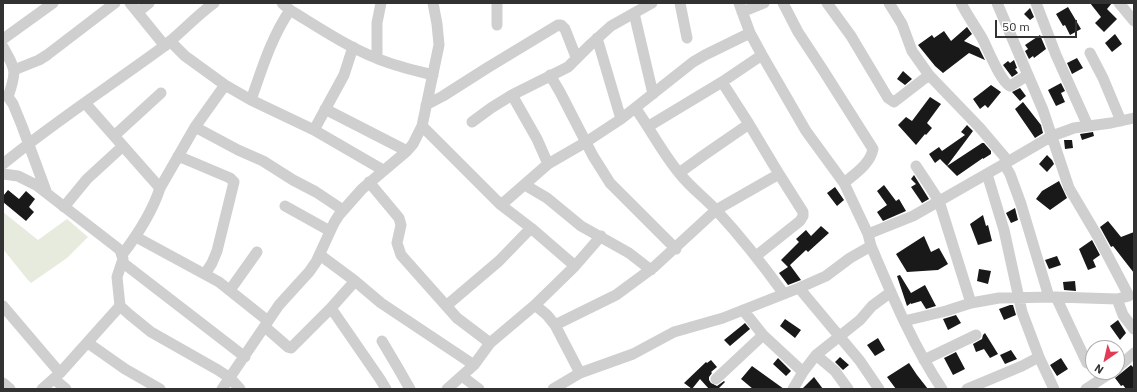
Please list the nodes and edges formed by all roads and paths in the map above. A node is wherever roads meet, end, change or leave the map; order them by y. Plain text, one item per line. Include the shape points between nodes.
1 (53, 3) edge
2 (115, 3) edge
3 (130, 3) edge
4 (149, 3) edge
5 (214, 3) edge
6 (381, 3) edge
7 (433, 3) edge
8 (497, 3) edge
9 (652, 3) edge
10 (680, 3) edge
11 (764, 3) edge
12 (783, 3) edge
13 (827, 3) edge
14 (889, 3) edge
15 (961, 3) edge
16 (997, 3) edge
17 (1036, 3) edge
18 (1120, 3) edge
19 (286, 7) edge
20 (740, 8) edge
21 (138, 12) junction
22 (634, 13) junction
23 (1134, 21) edge
24 (497, 25) dead end
25 (750, 33) junction
26 (597, 38) junction
27 (687, 38) dead end
28 (3, 39) edge
29 (167, 43) junction
30 (3, 47) edge
31 (353, 47) junction
32 (1090, 53) dead end
33 (762, 55) junction
34 (576, 57) junction
35 (377, 58) junction
36 (14, 70) junction
37 (433, 75) junction
38 (550, 75) junction
39 (929, 75) junction
40 (1028, 75) junction
41 (722, 82) junction
42 (224, 85) junction
43 (161, 94) dead end
44 (653, 94) junction
45 (5, 95) edge
46 (512, 95) junction
47 (251, 100) junction
48 (86, 103) junction
49 (426, 105) junction
50 (325, 109) junction
51 (636, 109) junction
52 (1134, 118) edge
53 (621, 119) junction
54 (1121, 121) junction
55 (472, 122) dead end
56 (749, 124) junction
57 (422, 126) junction
58 (649, 126) junction
59 (1088, 126) junction
60 (195, 127) junction
61 (314, 130) junction
62 (114, 136) junction
63 (1052, 136) junction
64 (586, 142) junction
65 (28, 143) junction
66 (123, 146) junction
67 (407, 151) junction
68 (178, 156) junction
69 (1006, 163) junction
70 (3, 164) edge
71 (548, 164) junction
72 (916, 166) dead end
73 (383, 170) junction
74 (679, 173) junction
75 (3, 174) edge
76 (779, 174) junction
77 (987, 174) junction
78 (369, 182) junction
79 (844, 183) junction
80 (525, 185) junction
81 (160, 188) junction
82 (46, 191) junction
83 (939, 201) junction
84 (501, 205) junction
85 (285, 206) dead end
86 (64, 207) junction
87 (343, 210) junction
88 (716, 210) junction
89 (532, 228) junction
90 (330, 231) junction
91 (868, 234) junction
92 (601, 236) junction
93 (136, 237) junction
94 (871, 246) junction
95 (676, 249) junction
96 (257, 252) dead end
97 (320, 255) junction
98 (756, 256) junction
99 (122, 258) junction
100 (575, 266) junction
101 (651, 270) junction
102 (205, 274) junction
103 (355, 281) junction
104 (799, 288) junction
105 (230, 290) junction
106 (891, 292) junction
107 (784, 294) junction
108 (1019, 296) junction
109 (1052, 297) junction
110 (1117, 299) junction
111 (971, 303) junction
112 (535, 305) junction
113 (3, 306) edge
114 (120, 306) junction
115 (446, 306) junction
116 (331, 308) junction
117 (743, 310) junction
118 (904, 321) junction
119 (266, 324) junction
120 (555, 324) junction
121 (1134, 329) edge
122 (763, 335) junction
123 (976, 335) dead end
124 (840, 336) junction
125 (382, 341) dead end
126 (88, 343) junction
127 (490, 343) junction
128 (1134, 353) edge
129 (816, 355) junction
130 (245, 357) junction
131 (1039, 357) junction
132 (924, 360) junction
133 (1085, 361) edge
134 (1125, 361) edge
135 (474, 364) junction
136 (803, 372) junction
137 (580, 373) junction
138 (57, 376) junction
139 (462, 376) junction
140 (230, 378) junction
141 (716, 380) dead end
142 (1100, 380) edge
143 (3, 383) edge
144 (10, 389) edge
145 (42, 389) edge
146 (66, 389) edge
147 (160, 389) edge
148 (222, 389) edge
149 (240, 389) edge
150 (386, 389) edge
151 (410, 389) edge
152 (447, 389) edge
153 (479, 389) edge
154 (553, 389) edge
155 (793, 389) edge
156 (848, 389) edge
157 (879, 389) edge
158 (942, 389) edge
159 (967, 389) edge
160 (1054, 389) edge
161 (1086, 389) edge

1 - 28 street
2 - 36 street via 47,55
3 - 21 street
4 - 21 street
5 - 29 street
6 - 35 street
7 - 37 street via 439,45
8 - 24 street
9 - 22 street
10 - 27 street
11 - 20 street
12 - 79 street via 798,32 873,149 866,164
13 - 39 street via 892,101 897,101
14 - 39 street via 902,24 912,51
15 - 40 street via 1006,84 1010,86
16 - 40 street
17 - 59 street
18 - 23 street
19 - 31 street
19 - 47 street
20 - 25 street
21 - 29 street
22 - 26 street via 611,26
22 - 44 street
25 - 33 street
25 - 44 street via 699,58
26 - 34 street
26 - 53 street
29 - 42 street
29 - 48 street
30 - 36 street
31 - 35 street
31 - 50 street via 344,75
32 - 54 street
33 - 41 street
33 - 79 street via 806,130
34 - 38 street via 568,67
34 - 49 street via 565,29 558,25
35 - 37 street
36 - 45 street via 14,78
37 - 49 street
38 - 46 street
38 - 64 street
39 - 69 street via 980,128
40 - 63 street
41 - 56 street
41 - 58 street
42 - 47 street
42 - 60 street
43 - 62 street
44 - 51 street
45 - 65 street via 13,104
46 - 55 street
46 - 71 street
47 - 61 street
48 - 62 street
48 - 65 street
49 - 57 street
50 - 61 street
50 - 67 street
51 - 53 street
51 - 58 street
52 - 54 street
53 - 64 street
54 - 59 street
56 - 74 street
56 - 76 street
57 - 67 street
57 - 84 street
58 - 74 street via 663,152
59 - 63 street
60 - 68 street
60 - 87 street via 263,161
61 - 73 street
62 - 66 street
63 - 69 street
63 - 110 street via 1069,188 1129,296
64 - 71 street
64 - 95 street via 610,183
65 - 70 street
65 - 82 street
66 - 81 street
66 - 86 street via 87,179
67 - 73 street
68 - 81 street
68 - 102 street via 234,182 217,251
69 - 77 street
69 - 109 street
71 - 80 street
72 - 83 street
73 - 78 street
74 - 88 street
75 - 82 street via 27,179
76 - 88 street
76 - 98 street via 803,216
77 - 83 street
77 - 108 street via 1004,230
78 - 87 street
78 - 115 street via 401,222 397,243 401,255
79 - 91 street
80 - 84 street
80 - 92 street via 547,198 581,226
81 - 93 street via 150,215
82 - 86 street
83 - 91 street via 912,216
83 - 111 street
84 - 89 street
85 - 90 street
86 - 99 street via 116,246
87 - 90 street
88 - 95 street
88 - 98 street
89 - 100 street
89 - 115 street via 499,261
90 - 97 street
91 - 94 street
92 - 100 street
92 - 101 street
93 - 99 street
93 - 102 street
94 - 104 street via 826,276
94 - 106 street
95 - 101 street
96 - 105 street
97 - 103 street
97 - 119 street
98 - 107 street
99 - 114 street via 117,277
99 - 130 street
100 - 112 street
101 - 120 street via 616,295
102 - 105 street
103 - 116 street
103 - 135 street via 381,303
104 - 107 street
104 - 124 street
105 - 119 street
106 - 118 street
106 - 124 street
107 - 117 street
108 - 109 street
108 - 111 street
108 - 131 street via 1022,312
109 - 110 street
109 - 133 street
110 - 121 street via 1123,315
111 - 118 street
112 - 120 street
112 - 127 street
113 - 138 street
114 - 126 street
114 - 140 street via 151,332
115 - 127 street via 457,318
116 - 119 street via 291,348
116 - 150 street
117 - 122 street
117 - 137 street via 674,332 633,354
118 - 132 street
119 - 130 street
120 - 137 street
122 - 136 street
122 - 141 street
123 - 132 street
124 - 129 street
124 - 157 street
125 - 151 street
126 - 138 street
126 - 147 street
127 - 135 street
128 - 134 street
129 - 136 street
129 - 156 street via 835,372
130 - 140 street
131 - 159 street
131 - 160 street
132 - 158 street
135 - 139 street
136 - 155 street
137 - 154 street
138 - 145 street
138 - 146 street
139 - 152 street
139 - 153 street
140 - 148 street
140 - 149 street
142 - 161 street
143 - 144 street

